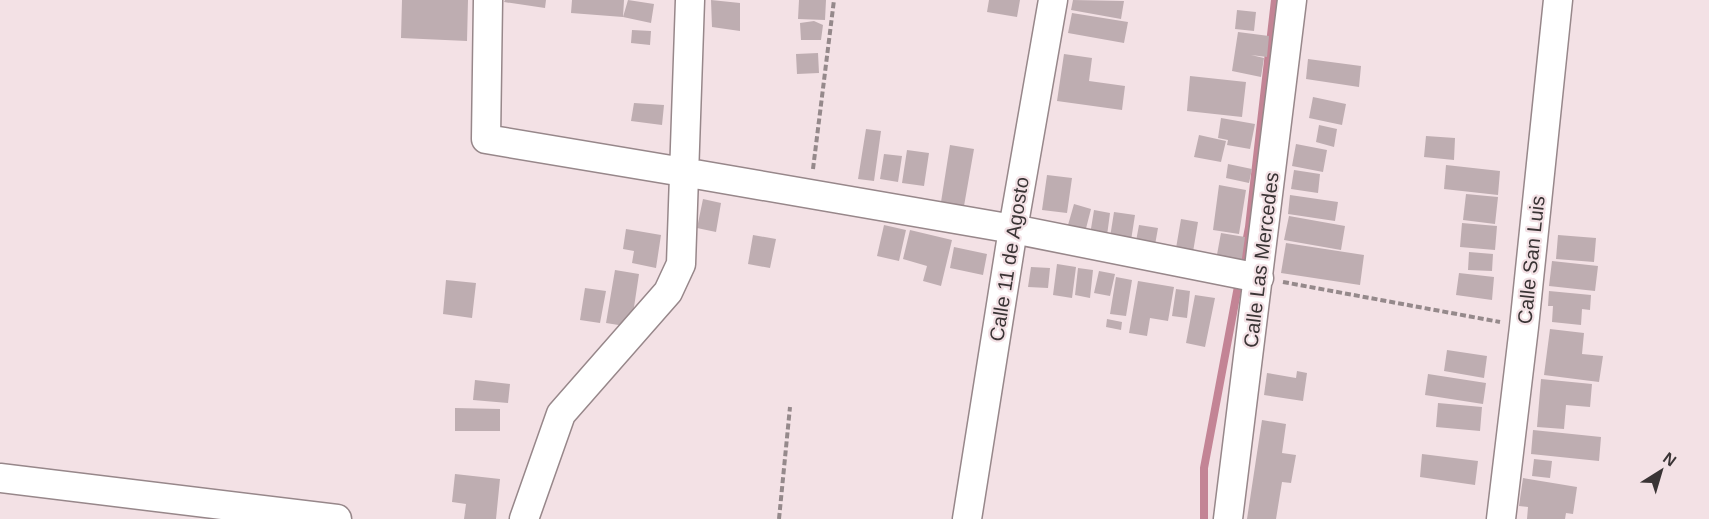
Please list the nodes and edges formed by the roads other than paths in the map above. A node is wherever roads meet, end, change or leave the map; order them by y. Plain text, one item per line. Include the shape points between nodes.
1 (488, 0) edge
2 (690, 0) edge
3 (1053, 0) edge
4 (1292, 0) edge
5 (1558, 0) edge
6 (683, 172) junction
7 (1013, 229) junction
8 (1259, 278) junction
9 (0, 478) edge
10 (337, 519) edge
11 (524, 519) edge
12 (967, 519) edge
13 (1228, 519) edge
14 (1502, 519) edge

1 - 6 street via 486,140
2 - 6 street
3 - 7 street, Calle 11 de Agosto
4 - 8 street, Calle Las Mercedes
5 - 14 street, Calle San Luis
6 - 7 street
6 - 11 street via 681,264 668,292 561,414
7 - 8 street
7 - 12 street, Calle 11 de Agosto
8 - 13 street, Calle Las Mercedes
9 - 10 street

